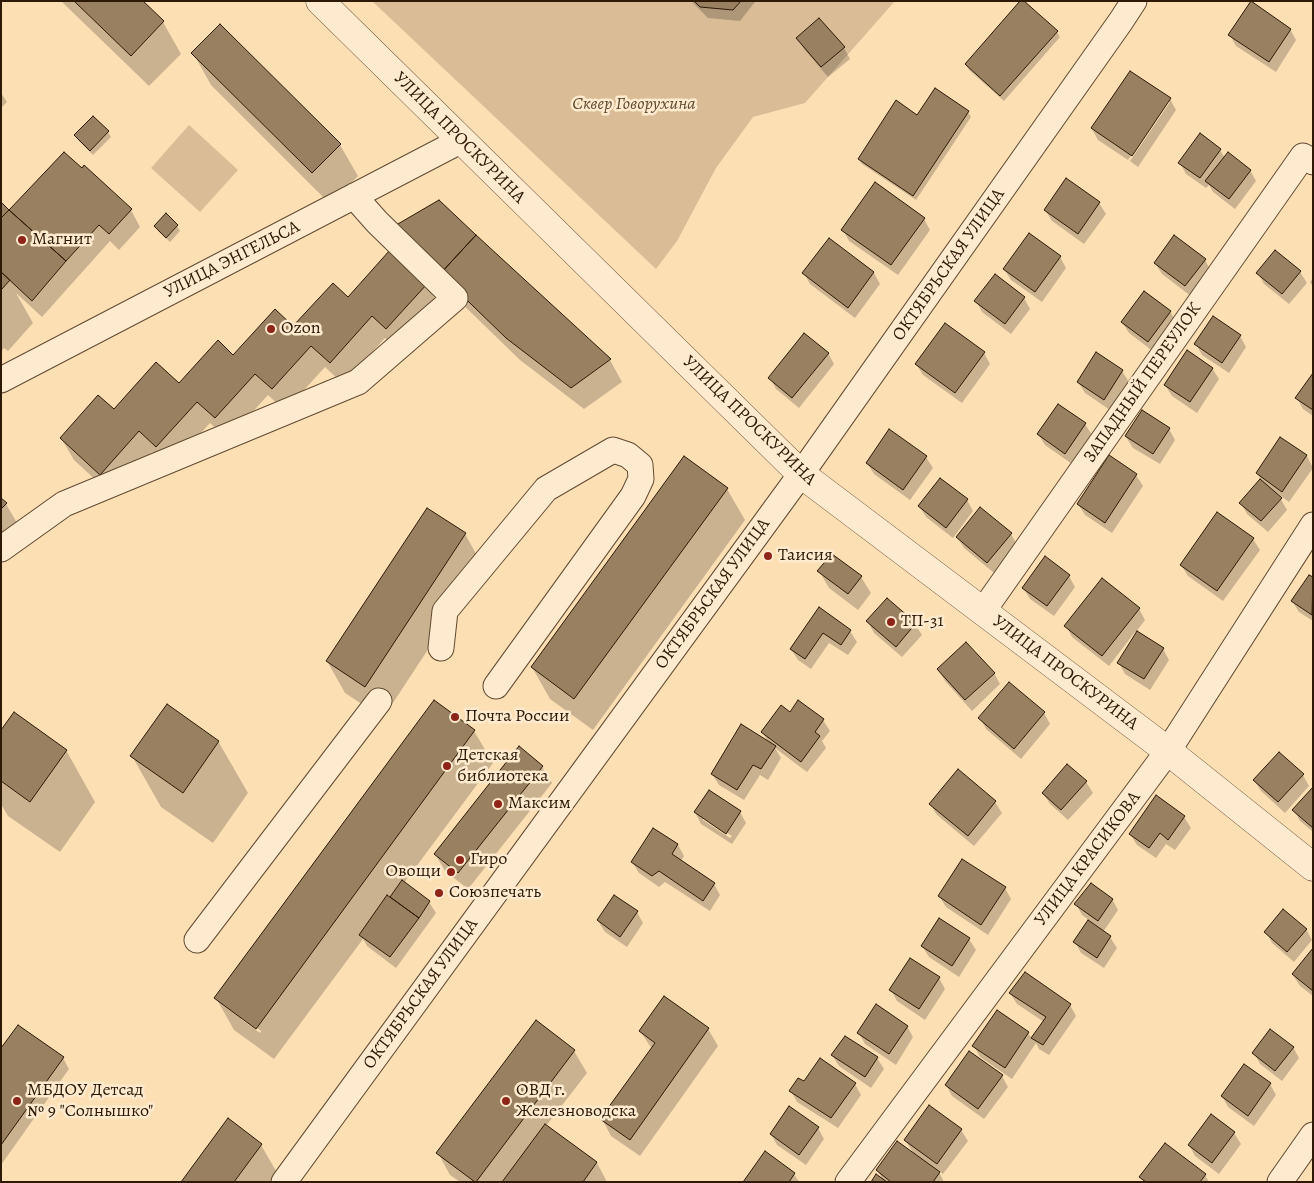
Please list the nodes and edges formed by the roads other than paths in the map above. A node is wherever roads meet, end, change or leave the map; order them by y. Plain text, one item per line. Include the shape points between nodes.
1 (320, 1) edge
2 (1134, 1) edge
3 (462, 140) junction
4 (1308, 159) edge
5 (354, 196) junction
6 (1, 380) edge
7 (801, 474) junction
8 (1313, 525) edge
9 (2, 548) edge
10 (983, 611) junction
11 (441, 648) dead end
12 (496, 686) dead end
13 (377, 711) dead end
14 (1168, 751) junction
15 (1313, 867) edge
16 (207, 937) dead end
17 (1313, 1135) edge
18 (284, 1182) edge
19 (848, 1182) edge
20 (1280, 1182) edge

1 - 3 street, УЛИЦА ПРОСКУРИНА
2 - 7 street, ОКТЯБРЬСКАЯ УЛИЦА
3 - 5 street, УЛИЦА ЭНГЕЛЬСА
3 - 7 street, УЛИЦА ПРОСКУРИНА
4 - 10 street, ЗАПАДНЫЙ ПЕРЕУЛОК
5 - 6 street, УЛИЦА ЭНГЕЛЬСА
5 - 9 street via 455,298 358,382 64,504
7 - 10 street, УЛИЦА ПРОСКУРИНА
7 - 18 street, ОКТЯБРЬСКАЯ УЛИЦА
8 - 14 street, УЛИЦА КРАСИКОВА
10 - 14 street, УЛИЦА ПРОСКУРИНА
11 - 12 street via 444,611 546,489 613,450 628,455 640,465 641,479 633,496
13 - 16 street via 312,802
14 - 15 street, УЛИЦА ПРОСКУРИНА
14 - 19 street, УЛИЦА КРАСИКОВА
17 - 20 street

